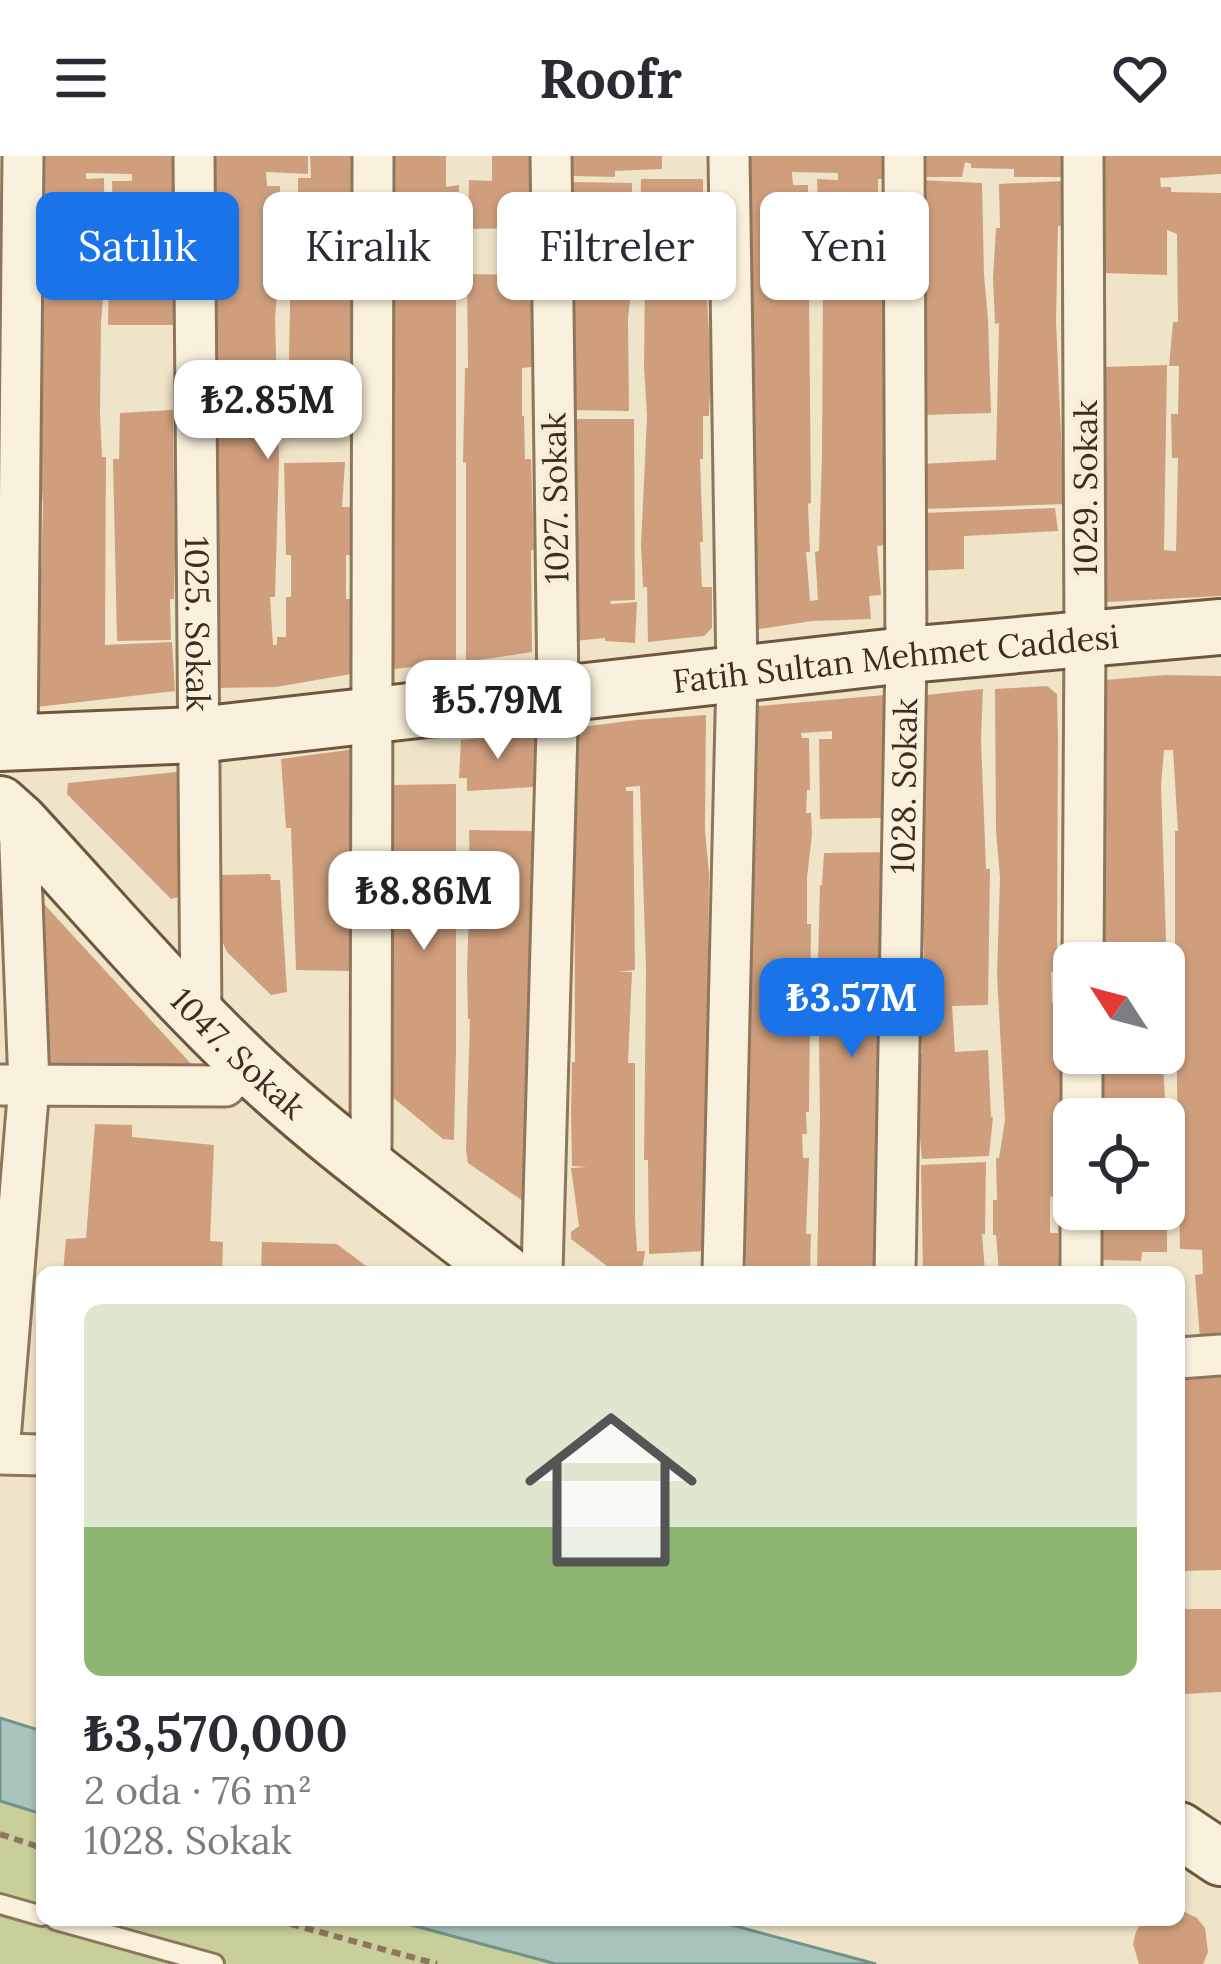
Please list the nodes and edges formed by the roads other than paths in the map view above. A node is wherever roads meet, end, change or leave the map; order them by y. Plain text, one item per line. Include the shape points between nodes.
1 (23, 156) edge
2 (194, 156) edge
3 (373, 156) edge
4 (551, 156) edge
5 (729, 156) edge
6 (904, 156) edge
7 (1083, 156) edge
8 (1221, 628) edge
9 (1085, 640) junction
10 (906, 655) junction
11 (737, 675) junction
12 (558, 693) junction
13 (372, 714) junction
14 (197, 735) junction
15 (9, 743) edge
16 (10, 813) edge
17 (1083, 942) edge
18 (201, 1018) junction
19 (246, 1063) junction
20 (14, 1085) edge
21 (371, 1168) junction
22 (1081, 1230) edge
23 (496, 1266) edge
24 (542, 1266) edge
25 (723, 1266) edge
26 (896, 1266) edge
27 (1081, 1266) edge
28 (1221, 1354) edge
29 (1185, 1357) edge
30 (0, 1440) edge
31 (0, 1454) edge
32 (36, 1454) edge
33 (1185, 1834) edge
34 (1221, 1858) edge
35 (0, 1904) edge
36 (36, 1914) edge
37 (78, 1926) edge
38 (214, 1964) edge

1 - 15 street
2 - 14 street, 1025. Sokak
3 - 13 street
4 - 12 street, 1027. Sokak
5 - 11 street
6 - 10 street, 1028. Sokak
7 - 9 street, 1029. Sokak
8 - 9 main road, Fatih Sultan Mehmet Caddesi
9 - 10 main road, Fatih Sultan Mehmet Caddesi
9 - 17 street, 1029. Sokak
10 - 11 main road, Fatih Sultan Mehmet Caddesi
10 - 26 street, 1028. Sokak
11 - 12 main road, Fatih Sultan Mehmet Caddesi
11 - 25 street
12 - 13 main road, Fatih Sultan Mehmet Caddesi
12 - 24 street, 1027. Sokak
13 - 14 main road, Fatih Sultan Mehmet Caddesi
13 - 21 street
14 - 15 main road, Fatih Sultan Mehmet Caddesi
14 - 18 street, 1025. Sokak
16 - 18 main road, 1047. Sokak
16 - 20 street
18 - 19 main road, 1047. Sokak
19 - 20 street via 225,1086
19 - 21 main road, 1047. Sokak
20 - 30 street
21 - 23 main road, 1047. Sokak
22 - 27 street
28 - 29 street
31 - 32 street
33 - 34 main road
35 - 36 lane
37 - 38 lane

